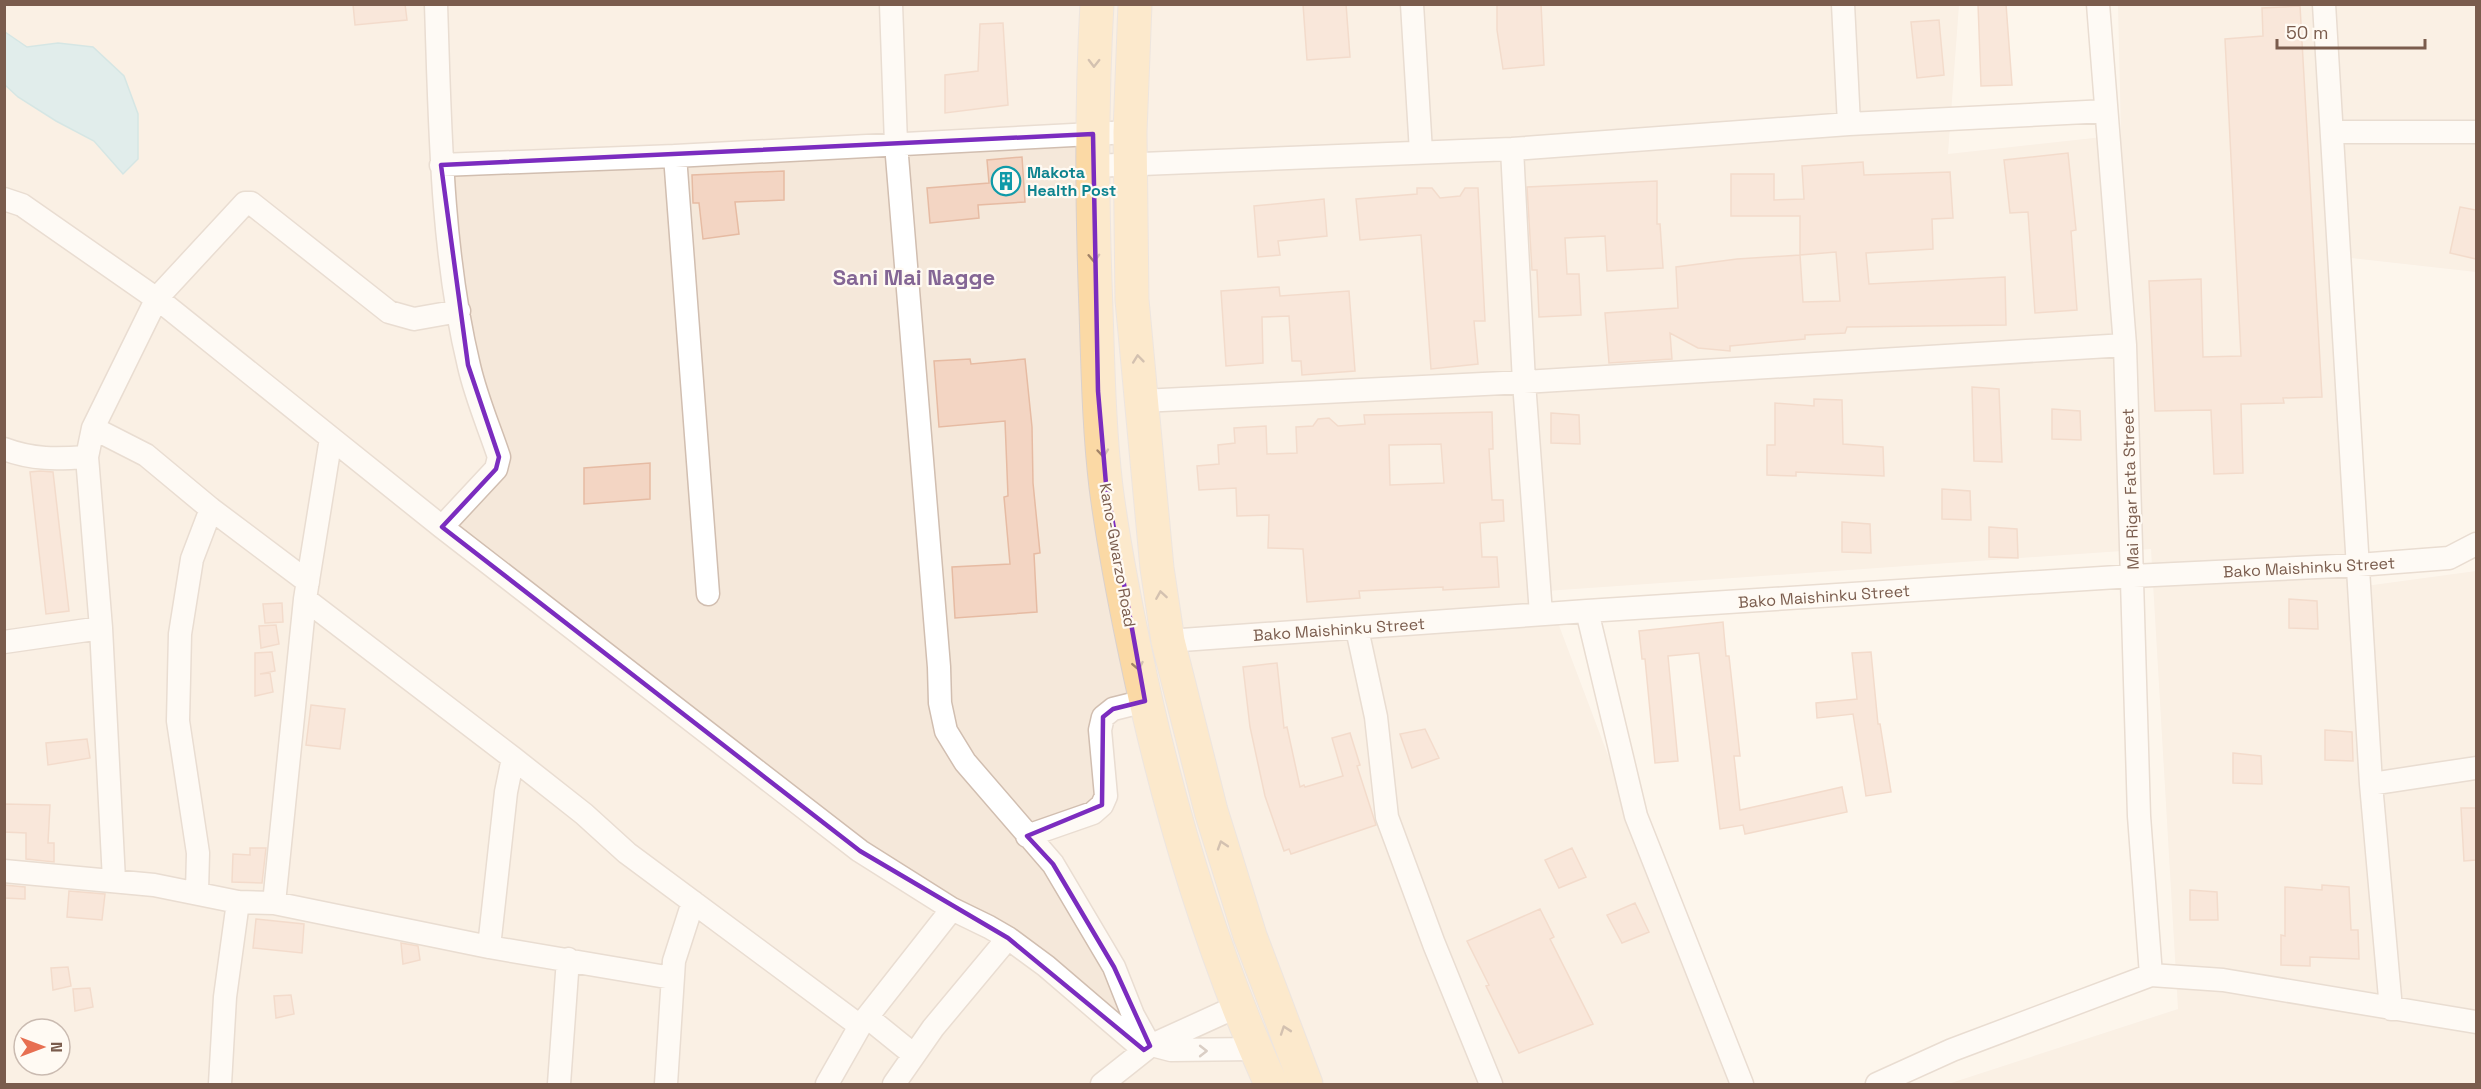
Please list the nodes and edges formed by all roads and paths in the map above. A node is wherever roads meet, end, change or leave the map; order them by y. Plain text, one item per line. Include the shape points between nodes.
1 (436, 4) edge
2 (891, 4) edge
3 (1097, 4) edge
4 (1135, 4) edge
5 (1412, 4) edge
6 (1843, 4) edge
7 (2098, 4) edge
8 (2324, 4) edge
9 (2106, 111) junction
10 (1850, 124) junction
11 (1130, 132) junction
12 (2332, 132) junction
13 (2476, 132) edge
14 (1093, 134) junction
15 (896, 144) junction
16 (1512, 149) junction
17 (1421, 152) junction
18 (675, 156) junction
19 (441, 165) junction
20 (1092, 166) junction
21 (1131, 166) junction
22 (4, 199) edge
23 (157, 298) junction
24 (459, 311) junction
25 (2125, 345) junction
26 (1524, 382) junction
27 (1142, 401) junction
28 (93, 428) junction
29 (331, 438) junction
30 (4, 449) edge
31 (87, 457) junction
32 (211, 509) junction
33 (442, 528) junction
34 (2476, 544) edge
35 (2358, 565) junction
36 (2133, 576) junction
37 (306, 591) junction
38 (708, 594) dead end
39 (1587, 611) junction
40 (1541, 614) junction
41 (101, 628) junction
42 (1357, 629) junction
43 (1168, 641) junction
44 (4, 642) edge
45 (1145, 701) junction
46 (513, 758) junction
47 (2476, 768) edge
48 (2372, 784) junction
49 (1027, 836) junction
50 (4, 871) edge
51 (114, 880) junction
52 (197, 892) junction
53 (238, 902) junction
54 (693, 902) junction
55 (274, 903) junction
56 (951, 909) junction
57 (1008, 938) junction
58 (489, 947) junction
59 (568, 959) junction
60 (2151, 975) junction
61 (672, 978) junction
62 (1238, 1006) junction
63 (2391, 1010) junction
64 (863, 1022) junction
65 (2476, 1022) edge
66 (1149, 1047) junction
67 (1255, 1049) junction
68 (914, 1055) junction
69 (220, 1084) edge
70 (559, 1084) edge
71 (666, 1084) edge
72 (827, 1084) edge
73 (894, 1084) edge
74 (1102, 1084) edge
75 (1270, 1084) edge
76 (1306, 1084) edge
77 (1491, 1084) edge
78 (1742, 1084) edge
79 (1877, 1084) edge

1 - 19 street
2 - 15 street
3 -> 14 main road, Kano-Gwarzo Road
4 - 11 main road
5 - 17 street
6 - 10 street
7 - 9 street, Mai Rigar Fata Street
8 - 12 street
9 - 10 street
9 - 25 street, Mai Rigar Fata Street
10 - 16 street
11 - 14 street
11 - 21 main road
12 - 13 street
12 - 35 street
14 - 15 street
14 - 20 main road, Kano-Gwarzo Road
15 - 18 street
15 - 49 street via 940,703 946,731 965,762
16 - 17 street
16 - 26 street
17 - 21 street
18 - 19 street
18 - 38 street
19 - 24 street
20 - 21 street
20 -> 45 main road, Kano-Gwarzo Road via 1098,392 1106,484 1115,552
27 -> 21 main road via 1132,300
22 - 23 street via 22,205
23 - 24 street via 245,203 389,312 414,319
23 - 28 street
23 - 29 street
24 - 33 street via 468,365 499,457 496,470
25 - 26 street
25 - 36 street, Mai Rigar Fata Street
26 - 27 street
26 - 40 street
43 -> 27 main road via 1157,568
28 - 31 street
28 - 32 street via 146,455
29 - 33 street
29 - 37 street
30 - 31 street via 49,460
31 - 41 street
32 - 37 street
32 - 52 street via 192,559 180,634 178,721 198,854
33 - 56 street via 860,850
34 - 35 street, Bako Maishinku Street via 2449,558
35 - 36 street, Bako Maishinku Street
35 - 48 street
36 - 39 street, Bako Maishinku Street
36 - 60 street, Mai Rigar Fata Street via 2139,816
37 - 46 street
37 - 55 street
39 - 40 street, Bako Maishinku Street
39 - 78 street via 1636,816
40 - 42 street, Bako Maishinku Street
41 - 44 street
41 - 51 street
42 - 43 street, Bako Maishinku Street
42 - 77 street via 1376,717 1387,817
76 -> 43 main road via 1210,811
45 - 49 street via 1113,709 1103,717 1100,730 1106,796 1102,805 1093,813
45 - 62 main road, Kano-Gwarzo Road via 1197,892
46 - 54 street
46 - 58 street
47 - 48 street
48 - 63 street
49 - 66 street via 1053,864 1114,967
50 - 51 street
51 - 52 street
52 - 53 street
53 - 55 street
53 - 69 street via 225,997
54 - 61 street
54 - 64 street
55 - 58 street
56 - 57 street
56 - 64 street
57 - 66 street
57 - 68 street
58 - 59 street
59 - 61 street
59 - 70 street
60 - 63 street via 2223,980
60 - 79 street via 1952,1050
61 - 71 street
62 - 66 street
62 - 67 main road, Kano-Gwarzo Road
63 - 65 street
64 - 68 street
64 - 72 street
66 -> 67 street
66 - 74 street
67 - 75 main road, Kano-Gwarzo Road
68 - 73 street

